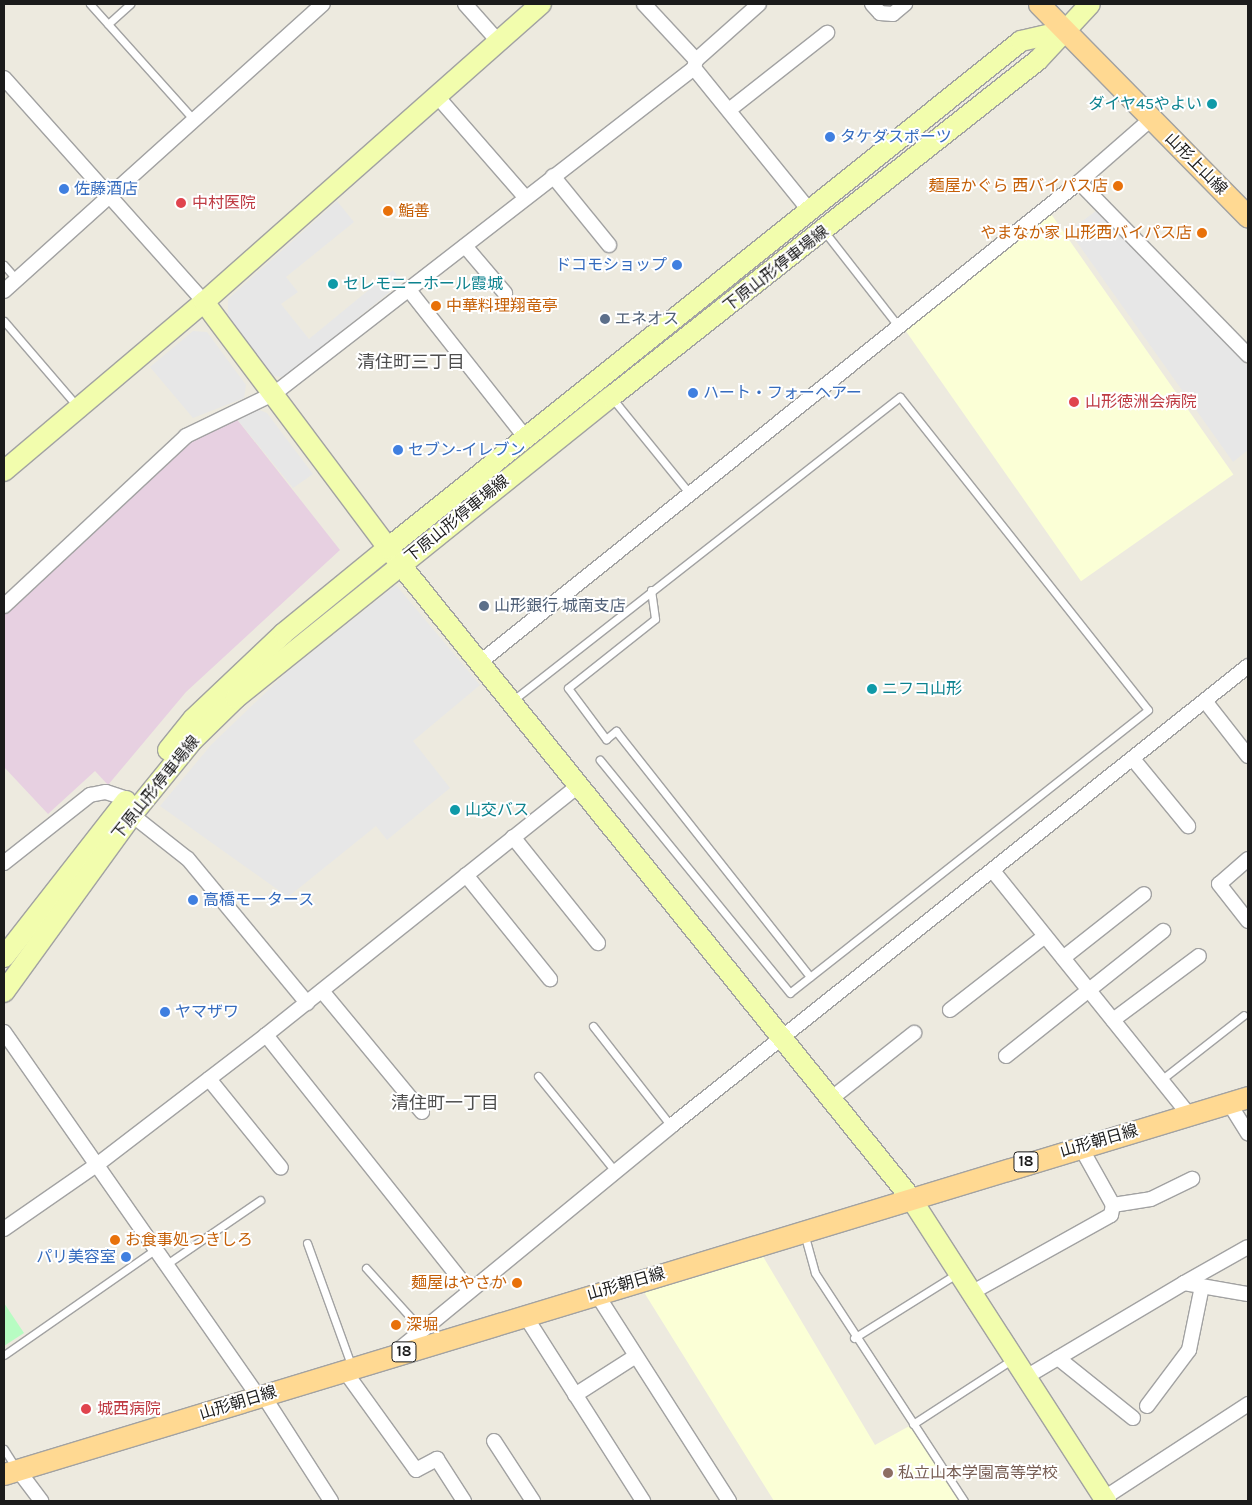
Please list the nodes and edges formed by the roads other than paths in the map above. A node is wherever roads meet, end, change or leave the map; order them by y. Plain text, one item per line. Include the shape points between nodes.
1 (90, 4) edge
2 (130, 4) edge
3 (323, 4) edge
4 (465, 4) edge
5 (541, 4) edge
6 (644, 4) edge
7 (759, 4) edge
8 (872, 4) edge
9 (905, 4) edge
10 (1039, 4) edge
11 (1060, 4) edge
12 (1090, 4) edge
13 (108, 24) junction
14 (1070, 26) junction
15 (827, 33) dead end
16 (498, 41) junction
17 (695, 64) junction
18 (4, 78) edge
19 (436, 95) junction
20 (728, 110) junction
21 (1152, 119) junction
22 (194, 120) junction
23 (553, 176) junction
24 (1079, 182) junction
25 (111, 195) junction
26 (1248, 196) edge
27 (525, 198) junction
28 (810, 212) junction
29 (1248, 216) edge
30 (824, 231) junction
31 (609, 245) dead end
32 (465, 246) junction
33 (4, 265) edge
34 (17, 280) junction
35 (409, 290) junction
36 (4, 291) edge
37 (505, 293) dead end
38 (204, 302) junction
39 (4, 321) edge
40 (899, 327) junction
41 (1248, 355) edge
42 (275, 393) junction
43 (611, 397) junction
44 (79, 408) junction
45 (526, 438) junction
46 (4, 471) edge
47 (691, 494) junction
48 (388, 548) junction
49 (400, 564) junction
50 (651, 590) junction
51 (4, 606) edge
52 (480, 663) junction
53 (1248, 666) edge
54 (1205, 701) junction
55 (510, 703) junction
56 (1248, 756) edge
57 (1133, 759) junction
58 (600, 760) dead end
59 (579, 785) junction
60 (130, 807) junction
61 (1188, 826) dead end
62 (512, 837) junction
63 (1248, 859) edge
64 (4, 863) edge
65 (993, 871) junction
66 (466, 875) junction
67 (1144, 894) dead end
68 (1248, 921) edge
69 (1163, 931) dead end
70 (1045, 936) junction
71 (598, 943) dead end
72 (1199, 956) dead end
73 (4, 957) edge
74 (1063, 958) junction
75 (810, 977) junction
76 (550, 980) dead end
77 (1089, 990) junction
78 (322, 991) junction
79 (4, 992) edge
80 (307, 1003) junction
81 (950, 1010) dead end
82 (1244, 1015) dead end
83 (1113, 1020) junction
84 (593, 1026) dead end
85 (4, 1032) edge
86 (914, 1033) dead end
87 (266, 1035) junction
88 (782, 1037) junction
89 (1006, 1056) dead end
90 (538, 1076) dead end
91 (209, 1079) junction
92 (1161, 1080) junction
93 (832, 1098) junction
94 (1239, 1100) edge
95 (422, 1112) dead end
96 (1189, 1115) junction
97 (671, 1126) junction
98 (1248, 1133) edge
99 (1080, 1146) junction
100 (98, 1164) junction
101 (281, 1168) dead end
102 (615, 1171) junction
103 (1192, 1179) dead end
104 (910, 1197) junction
105 (260, 1200) dead end
106 (1113, 1205) junction
107 (4, 1229) edge
108 (804, 1232) junction
109 (307, 1243) dead end
110 (1248, 1247) edge
111 (157, 1249) junction
112 (167, 1264) junction
113 (366, 1268) dead end
114 (959, 1272) junction
115 (1184, 1283) junction
116 (1202, 1286) junction
117 (469, 1290) junction
118 (596, 1293) junction
119 (971, 1293) junction
120 (1248, 1294) edge
121 (524, 1314) junction
122 (422, 1330) junction
123 (854, 1338) junction
124 (4, 1355) edge
125 (391, 1356) junction
126 (636, 1356) junction
127 (1058, 1358) junction
128 (1013, 1359) junction
129 (348, 1369) junction
130 (1026, 1377) junction
131 (575, 1395) junction
132 (261, 1396) junction
133 (1248, 1404) edge
134 (1147, 1406) dead end
135 (1133, 1418) dead end
136 (913, 1424) junction
137 (494, 1442) dead end
138 (4, 1449) edge
139 (11, 1472) edge
140 (1105, 1500) edge
141 (42, 1501) edge
142 (332, 1501) edge
143 (464, 1501) edge
144 (533, 1501) edge
145 (643, 1501) edge
146 (729, 1501) edge
147 (964, 1501) edge

1 - 13 lane
2 - 13 lane
3 - 22 street
4 - 16 street
5 - 16 main road
6 - 17 street
7 - 17 street
8 - 9 street via 880,13 893,14
10 - 14 main road, 山形上山線
11 - 14 main road, 山形上山線
12 - 14 main road, 下原山形停車場線
13 - 22 lane
14 - 21 main road, 山形上山線
14 - 26 main road, 山形上山線
14 - 28 main road, 下原山形停車場線 via 1021,41
14 - 30 main road, 下原山形停車場線 via 1038,60
15 - 20 street
16 - 19 main road
17 - 20 street
17 - 23 street
18 - 25 street
19 - 27 street
19 - 38 main road
20 - 28 street
21 - 24 street
21 - 29 main road, 山形上山線
22 - 25 street
23 - 27 street
23 - 31 street
24 - 40 street
24 - 41 street
25 - 34 street
25 - 38 street
27 - 32 street
28 - 45 main road, 下原山形停車場線
30 - 40 lane
30 - 43 main road, 下原山形停車場線
32 - 35 street
32 - 37 street
33 - 34 lane
34 - 36 street
35 - 42 street
35 - 45 street
38 - 42 main road
38 - 44 main road
39 - 44 lane
40 - 47 street
42 - 48 main road
42 - 51 street via 186,436
43 - 47 lane
43 - 49 main road, 下原山形停車場線
44 - 46 main road
45 - 48 main road, 下原山形停車場線
47 - 52 street
48 - 49 main road
48 - 60 main road, 下原山形停車場線 via 284,633 193,719
49 - 52 main road
49 - 60 main road, 下原山形停車場線 via 236,698
50 - 55 lane
50 - 75 lane via 655,619 568,688 606,738 616,732
50 - 75 lane via 900,397 1148,710
52 - 55 main road
53 - 54 street
54 - 56 street
54 - 57 street
55 - 59 main road
57 - 61 street
57 - 65 street
58 - 75 lane via 790,993
59 - 62 street
59 - 88 main road
60 - 64 street via 106,792 90,795
60 - 73 main road, 下原山形停車場線
60 - 79 main road, 下原山形停車場線
60 - 80 street via 188,859
62 - 66 street
62 - 71 street
63 - 68 street via 1219,884
65 - 70 street
65 - 88 street
66 - 76 street
66 - 78 street
67 - 74 street
69 - 77 street
70 - 74 street
70 - 81 street
72 - 83 street
74 - 77 street
77 - 83 street
77 - 89 street
78 - 80 street
78 - 95 street
80 - 87 street
82 - 92 lane
83 - 92 street
84 - 97 lane
85 - 100 street
86 - 93 street
87 - 91 street
87 - 117 street
88 - 93 main road
88 - 97 street
90 - 102 lane
91 - 100 street
91 - 101 street
92 - 96 street
93 - 104 main road
94 - 96 main road, 山形朝日線 / 18
94 - 98 street
96 - 99 main road, 山形朝日線 / 18
97 - 102 street
99 - 104 main road, 山形朝日線 / 18
99 - 106 street
100 - 107 street
100 - 111 street
102 - 117 street
103 - 106 street via 1151,1199
104 - 108 main road, 山形朝日線 / 18
104 - 114 main road
105 - 112 lane
106 - 119 street via 1111,1215
108 - 118 main road, 山形朝日線 / 18
108 - 123 lane via 815,1274
109 - 129 lane
110 - 115 street
111 - 112 street
111 - 124 lane
112 - 132 street
113 - 122 lane
114 - 119 main road
114 - 123 lane
115 - 116 street
115 - 127 street
116 - 120 street
116 - 134 street via 1189,1350
117 - 122 street
118 - 121 main road, 山形朝日線 / 18
118 - 126 street
119 - 128 main road
121 - 125 main road, 山形朝日線 / 18
121 - 131 street
122 - 125 street
123 - 136 lane
125 - 129 main road, 山形朝日線 / 18
126 - 131 street
126 - 146 street
127 - 130 street
127 - 135 street
128 - 130 main road
128 - 136 lane
129 - 132 main road, 山形朝日線 / 18
129 - 143 street via 416,1470 437,1459
130 - 140 main road
131 - 145 street
132 - 139 main road, 山形朝日線 / 18
132 - 142 street
133 - 140 street
136 - 147 lane
137 - 144 street
138 - 139 lane
139 - 141 street

